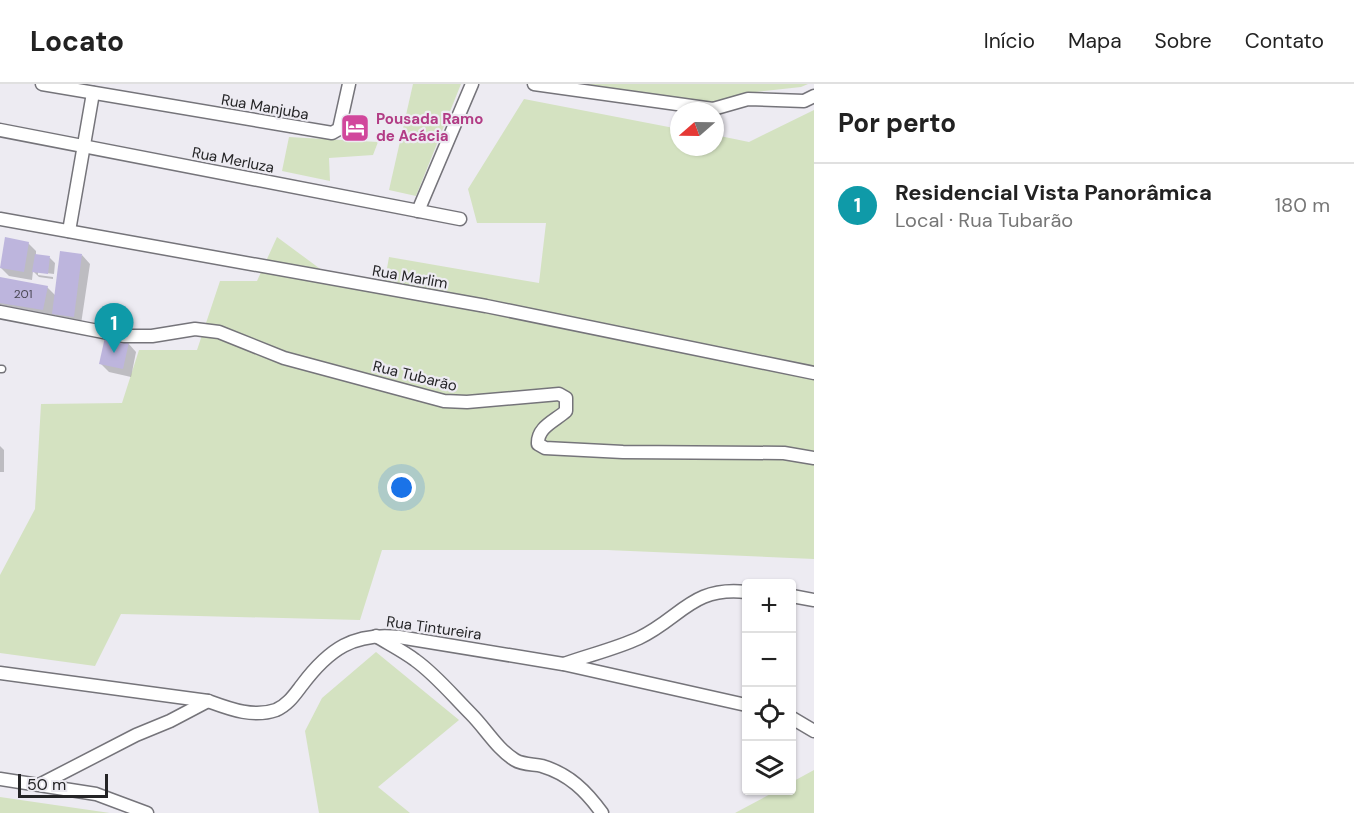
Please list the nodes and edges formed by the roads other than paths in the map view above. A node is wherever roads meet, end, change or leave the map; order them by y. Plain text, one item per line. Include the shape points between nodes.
1 (42, 84) edge
2 (349, 84) edge
3 (472, 84) edge
4 (534, 84) edge
5 (93, 93) junction
6 (809, 99) edge
7 (0, 130) edge
8 (83, 146) junction
9 (418, 211) junction
10 (0, 219) edge
11 (460, 219) dead end
12 (69, 231) junction
13 (0, 312) edge
14 (814, 373) edge
15 (814, 458) edge
16 (742, 591) edge
17 (796, 598) edge
18 (814, 600) edge
19 (375, 635) junction
20 (563, 664) junction
21 (0, 673) edge
22 (208, 701) junction
23 (742, 704) edge
24 (796, 720) edge
25 (814, 731) edge
26 (0, 779) edge
27 (41, 784) junction
28 (147, 813) edge
29 (602, 813) edge

1 - 5 street, Rua Manjuba
2 - 5 street, Rua Manjuba via 339,129 332,134
3 - 9 street
4 - 6 street via 713,109 748,99
5 - 8 street
7 - 8 street, Rua Merluza
8 - 9 street, Rua Merluza
8 - 12 street
9 - 11 street, Rua Merluza
10 - 12 street, Rua Marlim
12 - 14 street, Rua Marlim via 486,306
13 - 15 street, Rua Tubarão via 124,336 195,329 219,332 284,358 444,401 559,393 566,398 566,411 538,435 538,444 545,448 784,453
16 - 20 street via 706,595 642,637
17 - 18 street
19 - 20 street, Rua Tintureira
19 - 22 street, Rua Tintureira via 343,645 326,656 290,701 276,710 238,711
19 - 29 street via 432,675 517,761 543,766 576,783
20 - 23 street, Rua Tintureira
21 - 22 street, Rua Tintureira
22 - 27 street
24 - 25 street
26 - 27 street
27 - 28 street via 96,794

